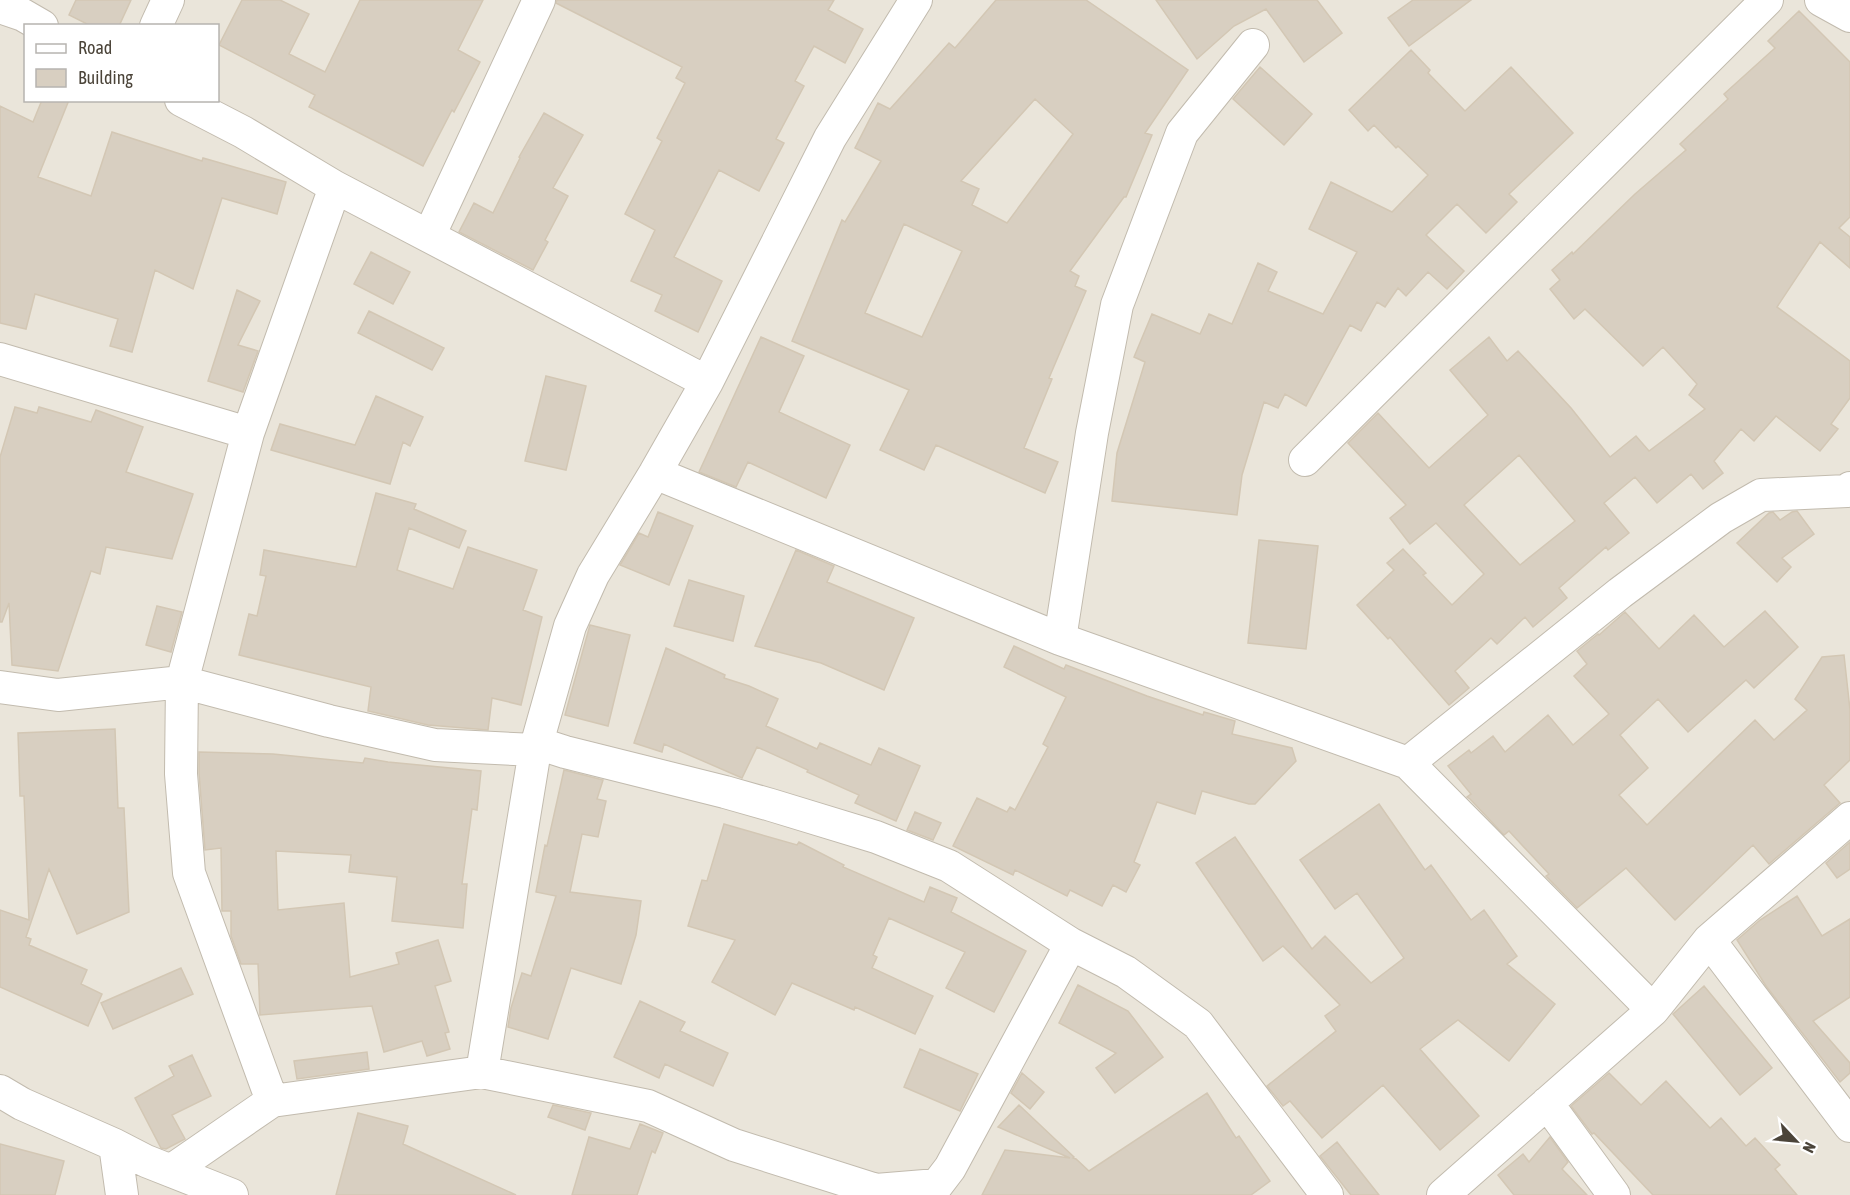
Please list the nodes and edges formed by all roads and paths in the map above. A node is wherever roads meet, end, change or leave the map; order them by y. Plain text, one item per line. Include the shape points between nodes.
1 (168, 0) edge
2 (538, 0) edge
3 (916, 0) edge
4 (1767, 0) edge
5 (1821, 0) edge
6 (0, 8) edge
7 (1850, 16) edge
8 (39, 24) edge
9 (157, 24) edge
10 (1253, 45) dead end
11 (185, 102) edge
12 (334, 187) junction
13 (429, 236) junction
14 (0, 359) edge
15 (707, 382) junction
16 (248, 433) junction
17 (1305, 460) dead end
18 (655, 473) junction
19 (1849, 495) edge
20 (1060, 639) junction
21 (182, 682) junction
22 (0, 687) edge
23 (536, 746) junction
24 (1408, 763) junction
25 (1850, 818) edge
26 (1709, 940) junction
27 (1071, 944) junction
28 (1653, 1010) junction
29 (482, 1072) junction
30 (0, 1090) edge
31 (272, 1101) junction
32 (1547, 1103) junction
33 (1850, 1126) edge
34 (115, 1145) junction
35 (172, 1170) junction
36 (122, 1195) edge
37 (232, 1195) edge
38 (1327, 1195) edge
39 (1443, 1195) edge
40 (1614, 1195) edge

1 - 9 street
2 - 13 street
3 - 15 street via 830,138
4 - 17 street
5 - 7 street
6 - 8 street
10 - 20 street via 1182,133 1117,305 1092,433
11 - 12 street
12 - 13 street
12 - 16 street
13 - 15 street
14 - 16 street
15 - 18 street
16 - 21 street
18 - 20 street
18 - 23 street via 593,575 570,626
19 - 24 street via 1761,495 1721,518 1620,593
20 - 24 street
21 - 22 street via 58,695
21 - 23 street via 435,745
21 - 31 street via 181,774 189,873
23 - 27 street via 725,792 876,837 949,866
23 - 29 street
24 - 28 street
25 - 26 street
26 - 28 street
26 - 33 street
27 - 29 street via 950,1168 937,1185 876,1190 734,1145 648,1106
27 - 38 street via 1125,972 1198,1024
28 - 32 street
29 - 31 street
30 - 34 street via 21,1104
31 - 35 street
32 - 39 street
32 - 40 street
34 - 35 street
34 - 36 street
35 - 37 street

